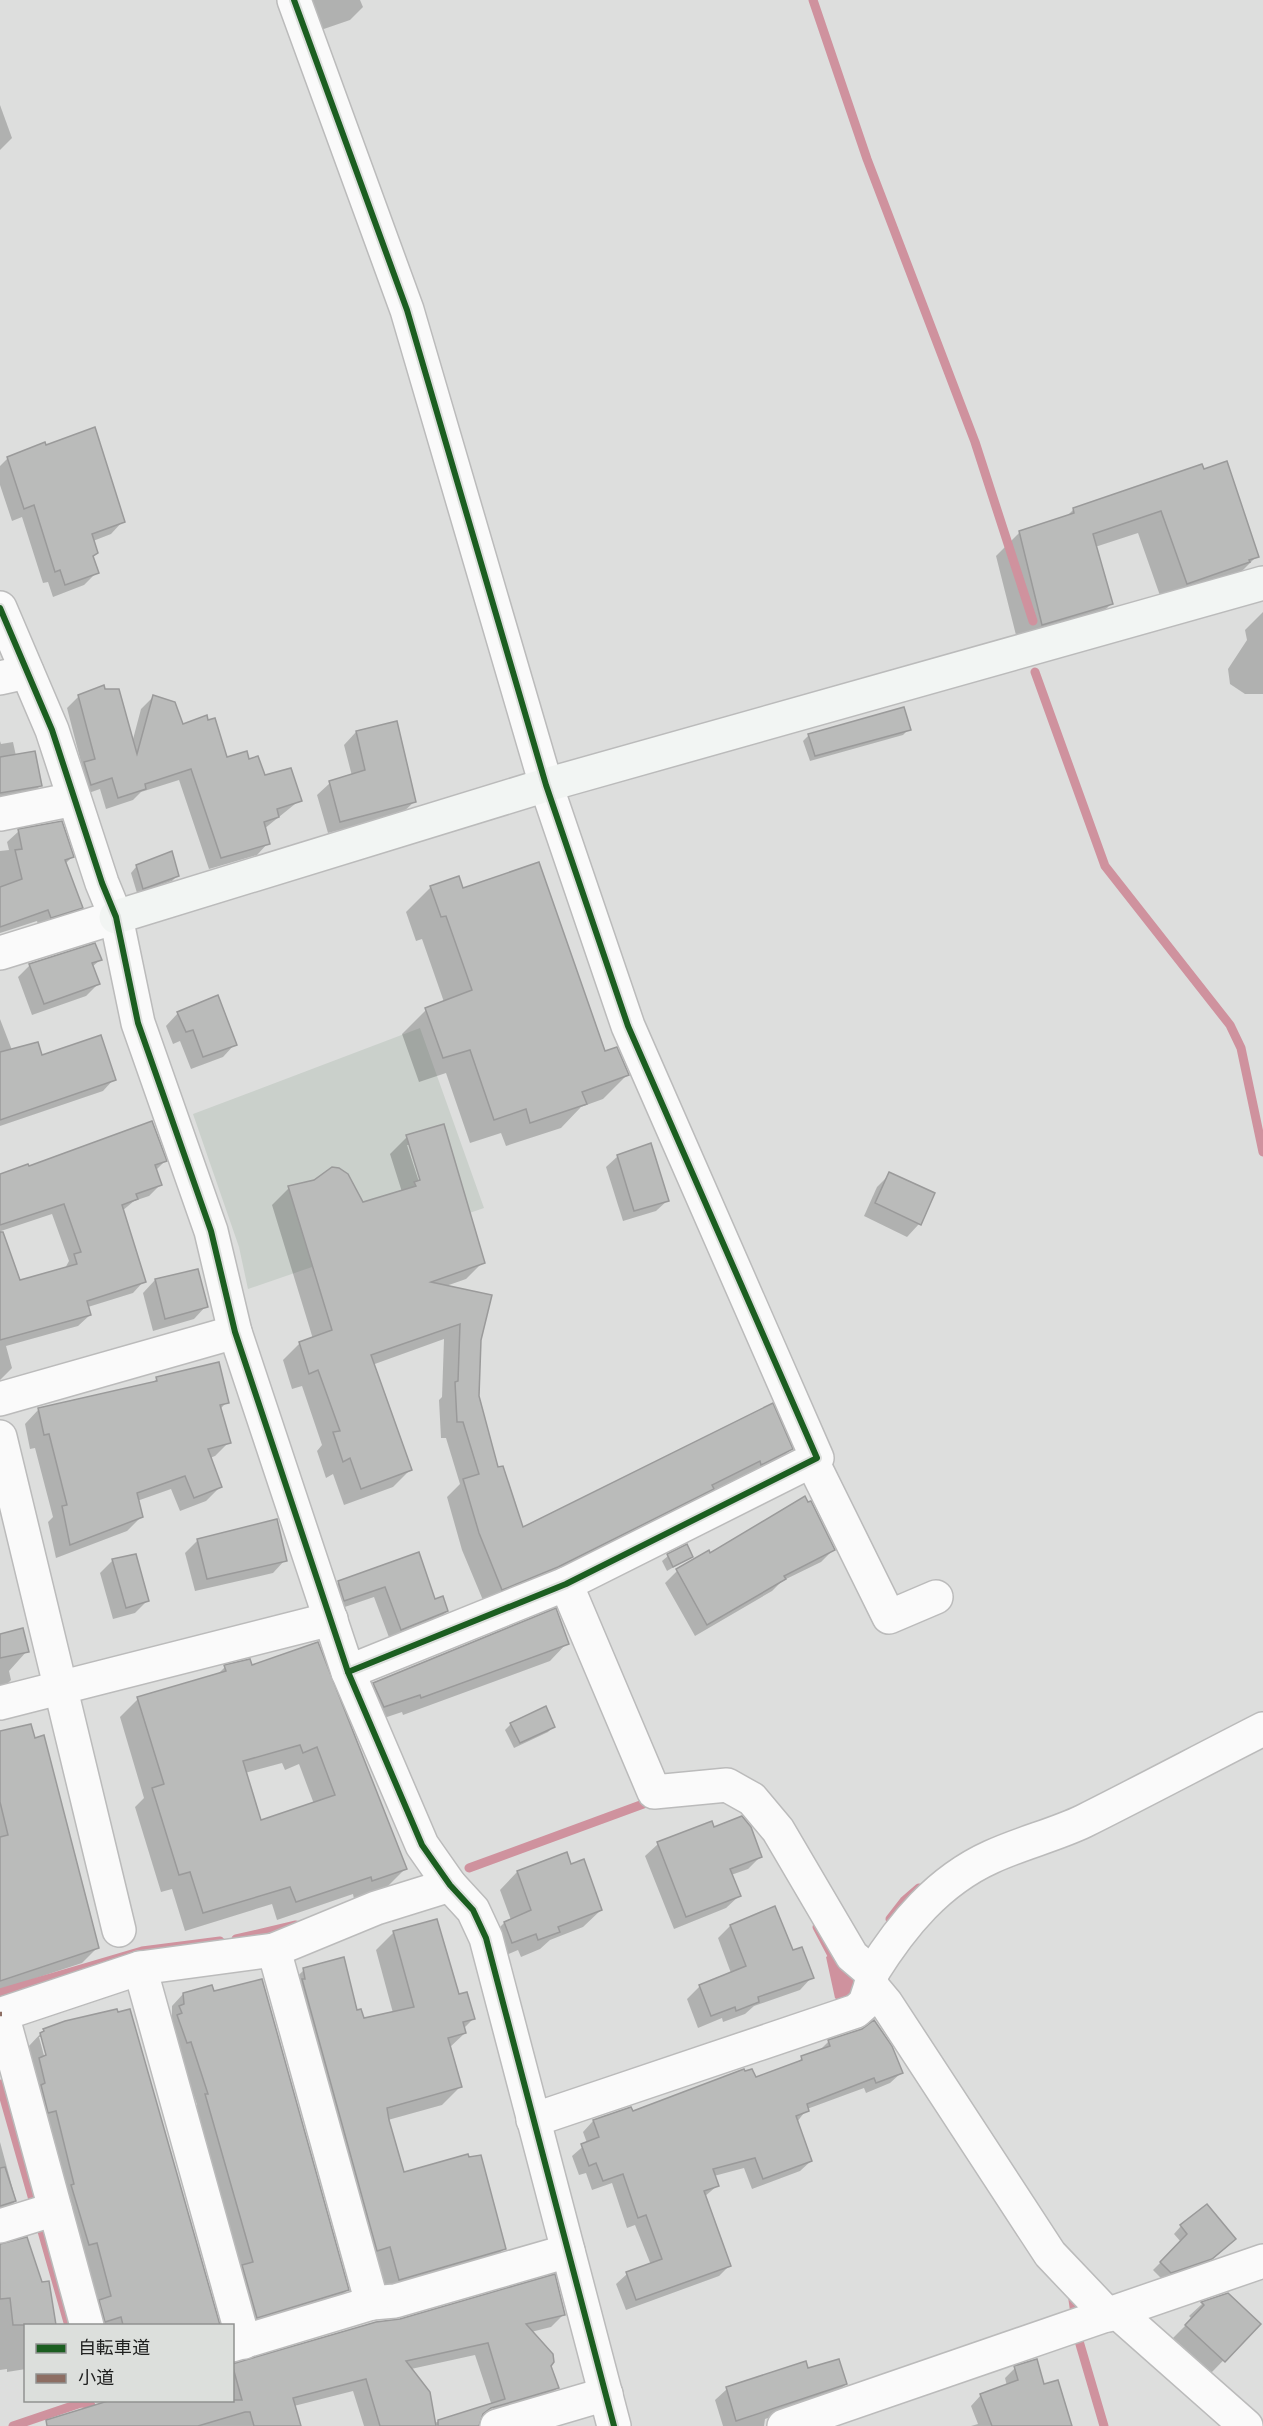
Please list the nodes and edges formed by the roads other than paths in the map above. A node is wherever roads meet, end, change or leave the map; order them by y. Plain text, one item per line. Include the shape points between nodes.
1 (294, 0) edge
2 (1263, 583) edge
3 (0, 608) edge
4 (13, 675) edge
5 (546, 785) junction
6 (74, 799) junction
7 (0, 814) edge
8 (116, 917) junction
9 (0, 953) edge
10 (236, 1332) junction
11 (0, 1399) edge
12 (0, 1437) edge
13 (812, 1461) junction
14 (566, 1584) junction
15 (936, 1597) dead end
16 (331, 1619) junction
17 (348, 1672) junction
18 (61, 1688) junction
19 (0, 1703) edge
20 (1263, 1729) edge
21 (450, 1885) junction
22 (119, 1930) dead end
23 (274, 1950) junction
24 (140, 1968) junction
25 (866, 1979) junction
26 (8, 2081) edge
27 (533, 2120) junction
28 (44, 2213) junction
29 (0, 2226) edge
30 (568, 2251) junction
31 (1263, 2261) edge
32 (372, 2303) junction
33 (1094, 2320) junction
34 (87, 2324) edge
35 (233, 2324) edge
36 (234, 2329) edge
37 (238, 2344) edge
38 (606, 2394) junction
39 (497, 2426) edge
40 (614, 2426) edge
41 (784, 2426) edge
42 (1246, 2426) edge

1 - 5 street via 407,310
2 - 5 street
3 - 4 street
4 - 6 street via 52,730
5 - 8 street
5 - 13 street via 628,1026 817,1458
6 - 7 street
6 - 8 street
8 - 9 street
8 - 10 street via 138,1023 211,1232
10 - 11 street
10 - 16 street
12 - 18 street
13 - 14 street
13 - 15 street via 889,1617
14 - 17 street
14 - 25 street via 654,1792 726,1785 752,1799 778,1830
16 - 17 street
16 - 18 street
17 - 21 street via 422,1845
18 - 19 street
18 - 22 street
20 - 25 street via 1082,1822 990,1857 956,1877 918,1909
21 - 23 street via 376,1908
21 - 27 street via 473,1910 486,1938
23 - 24 street
23 - 32 street
24 - 26 street via 2,2014
24 - 35 street
25 - 27 street via 856,2011
25 - 33 street via 886,2003
26 - 28 street
27 - 30 street
28 - 29 street
28 - 34 street
30 - 32 street via 395,2301
30 - 38 street
31 - 33 street
32 - 37 street
33 - 41 street
33 - 42 street
36 - 37 street
38 - 39 street
38 - 40 street

